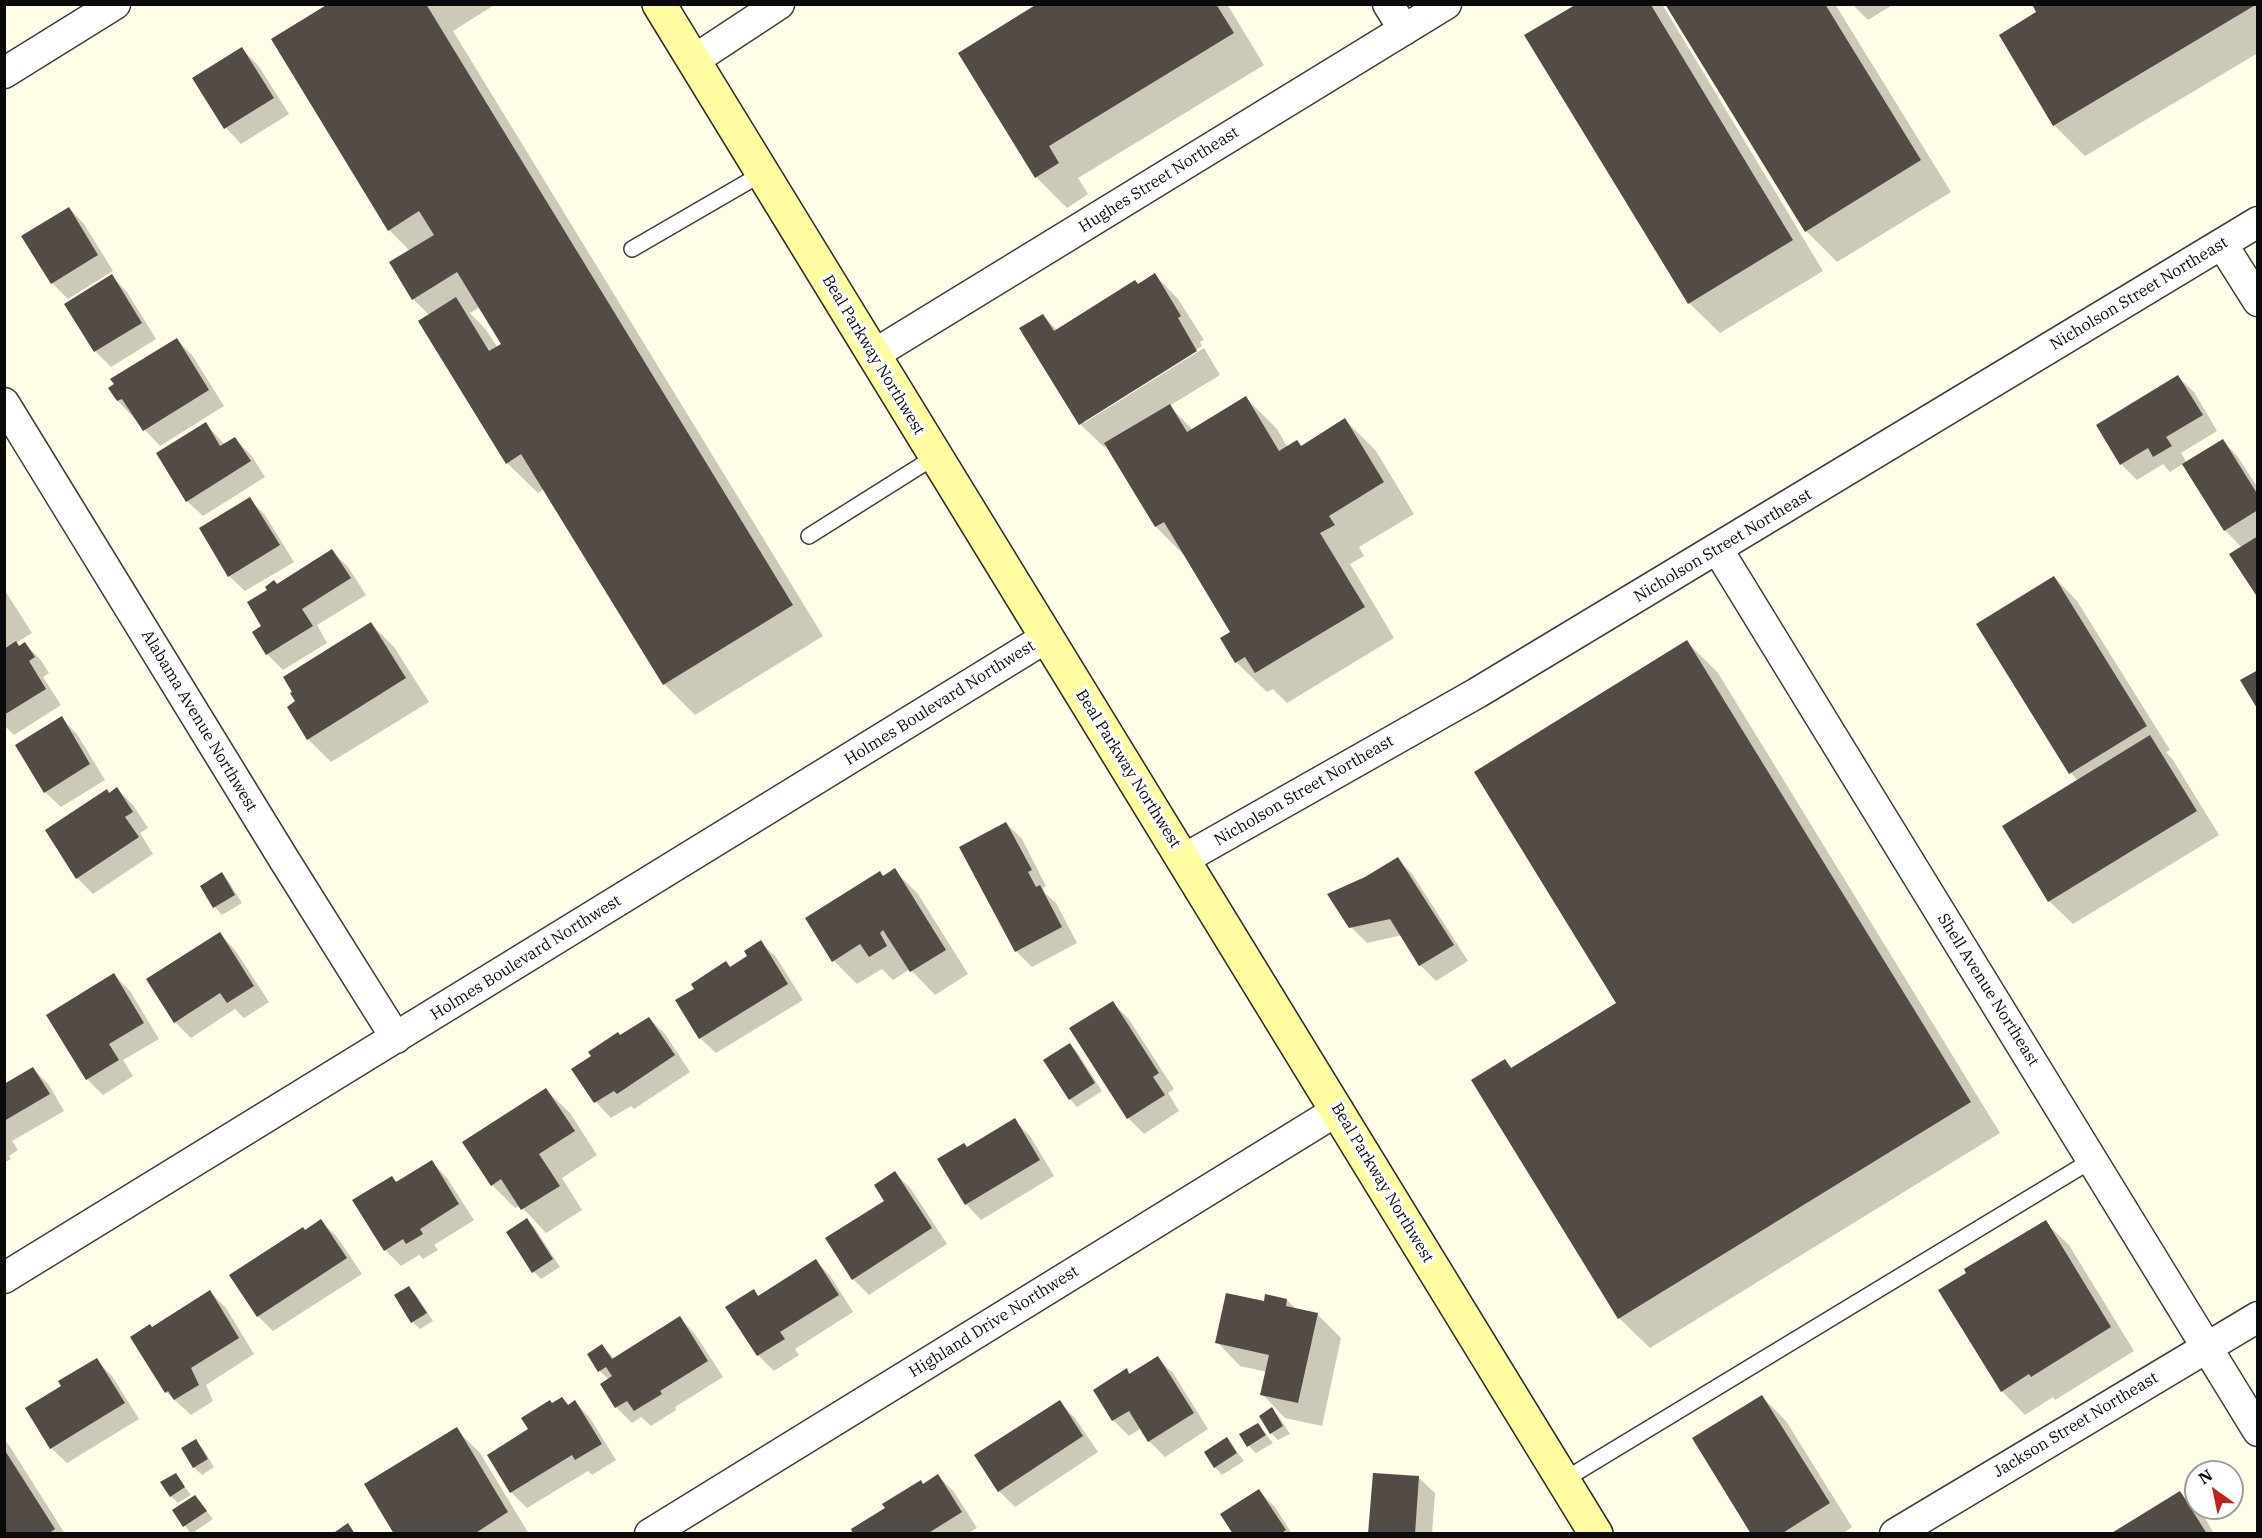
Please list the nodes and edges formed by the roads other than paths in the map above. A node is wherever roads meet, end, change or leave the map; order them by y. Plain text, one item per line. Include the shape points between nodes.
1 (115, 4) edge
2 (660, 4) edge
3 (779, 4) edge
4 (1388, 4) edge
5 (1446, 4) edge
6 (1404, 30) junction
7 (694, 60) junction
8 (4, 73) edge
9 (763, 173) junction
10 (2258, 222) edge
11 (2223, 244) junction
12 (632, 249) dead end
13 (2258, 301) edge
14 (873, 355) junction
15 (4, 403) edge
16 (936, 456) junction
17 (809, 536) dead end
18 (1718, 550) junction
19 (1047, 637) junction
20 (1184, 860) junction
21 (396, 1038) junction
22 (1338, 1110) junction
23 (2092, 1160) junction
24 (4, 1278) edge
25 (2258, 1317) edge
26 (2206, 1347) junction
27 (2258, 1431) edge
28 (1564, 1480) junction
29 (650, 1533) edge
30 (1596, 1533) edge
31 (1895, 1533) edge

1 - 8 street
2 - 7 main road, Beal Parkway Northwest
3 - 7 street
4 - 6 street
5 - 6 street, Hughes Street Northeast
6 - 14 street, Hughes Street Northeast
7 - 9 main road, Beal Parkway Northwest
9 - 12 lane
9 - 14 main road, Beal Parkway Northwest
10 - 11 street, Nicholson Street Northeast
11 - 13 street
11 - 18 street, Nicholson Street Northeast
14 - 16 main road, Beal Parkway Northwest
15 - 21 street, Alabama Avenue Northwest
16 - 17 lane
16 - 19 main road, Beal Parkway Northwest
18 - 20 street, Nicholson Street Northeast
18 - 23 street, Shell Avenue Northeast
19 - 20 main road, Beal Parkway Northwest
19 - 21 street, Holmes Boulevard Northwest
20 - 22 main road, Beal Parkway Northwest
21 - 24 street, Holmes Boulevard Northwest
22 - 28 main road, Beal Parkway Northwest
22 - 29 street, Highland Drive Northwest
23 - 26 street, Shell Avenue Northeast
23 - 28 lane
25 - 26 street, Jackson Street Northeast
26 - 27 street, Shell Avenue Northeast
26 - 31 street, Jackson Street Northeast
28 - 30 main road, Beal Parkway Northwest

